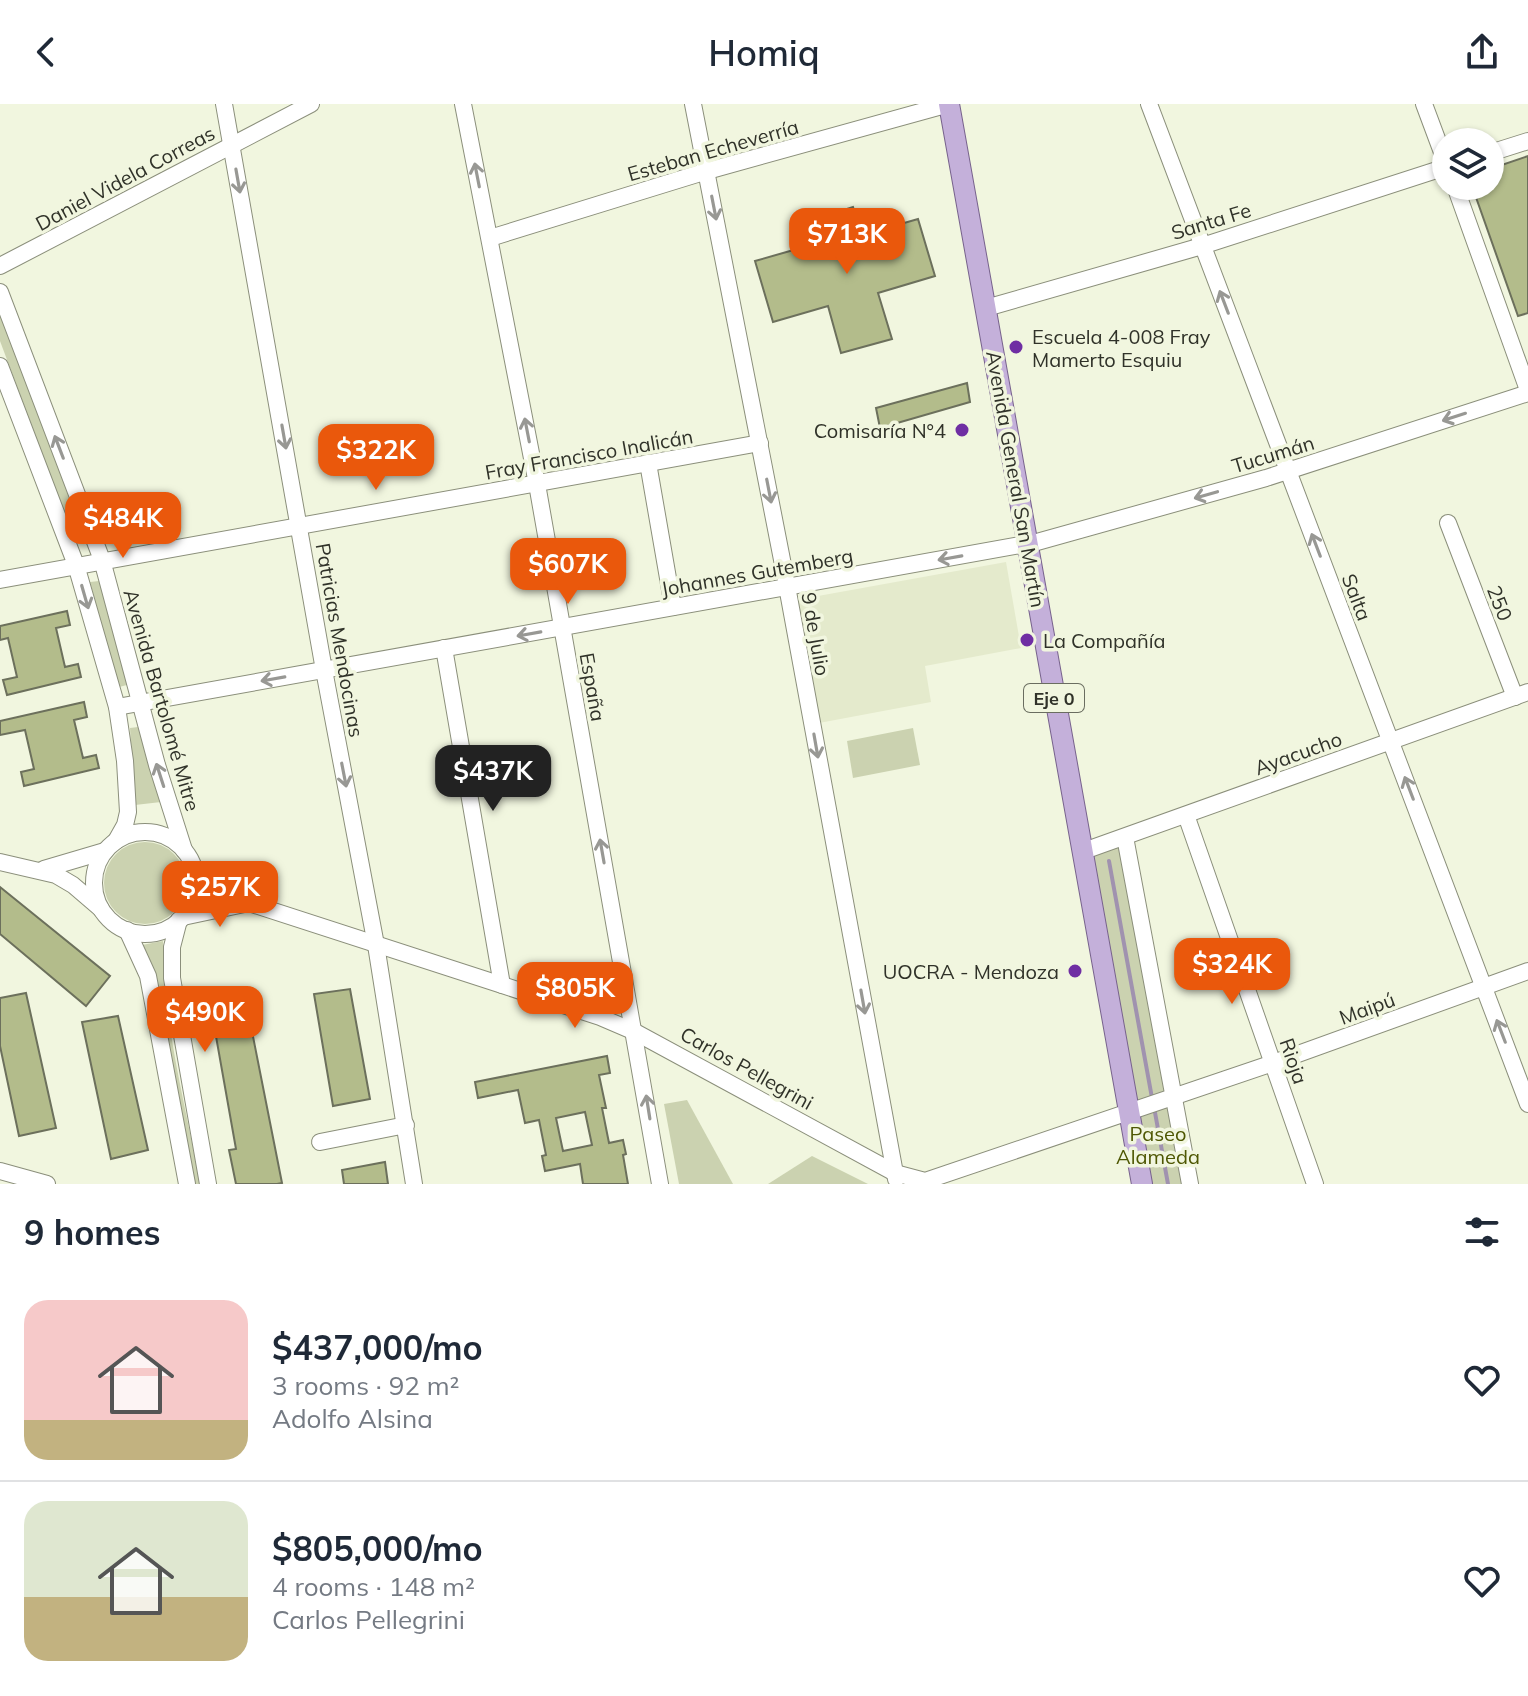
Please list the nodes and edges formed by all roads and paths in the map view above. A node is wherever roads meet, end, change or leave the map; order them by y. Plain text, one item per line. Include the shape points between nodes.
1 (224, 104) edge
2 (311, 104) edge
3 (463, 104) edge
4 (693, 104) edge
5 (949, 104) edge
6 (1149, 104) edge
7 (1424, 104) edge
8 (1433, 128) edge
9 (1528, 141) edge
10 (231, 145) junction
11 (1504, 149) edge
12 (1432, 170) edge
13 (707, 171) junction
14 (1460, 200) edge
15 (490, 238) junction
16 (1202, 246) junction
17 (0, 266) edge
18 (0, 292) edge
19 (986, 308) junction
20 (0, 366) edge
21 (1528, 391) edge
22 (760, 443) junction
23 (648, 463) junction
24 (1288, 471) junction
25 (537, 484) junction
26 (1448, 523) dead end
27 (300, 527) junction
28 (1027, 544) junction
29 (102, 560) junction
30 (76, 565) junction
31 (0, 580) edge
32 (787, 587) junction
33 (673, 607) junction
34 (562, 628) junction
35 (444, 648) junction
36 (324, 670) junction
37 (1522, 694) edge
38 (139, 703) junction
39 (117, 707) junction
40 (1391, 741) junction
41 (1186, 815) junction
42 (1125, 837) junction
43 (111, 846) junction
44 (184, 850) junction
45 (1081, 852) junction
46 (0, 862) edge
47 (43, 870) junction
48 (195, 871) junction
49 (249, 903) junction
50 (101, 909) junction
51 (181, 918) junction
52 (127, 930) junction
53 (376, 945) junction
54 (1528, 971) edge
55 (502, 985) junction
56 (1484, 987) junction
57 (635, 1032) junction
58 (1273, 1063) junction
59 (1174, 1098) junction
60 (1528, 1104) edge
61 (1128, 1113) junction
62 (406, 1125) junction
63 (320, 1142) dead end
64 (0, 1171) edge
65 (896, 1178) edge
66 (47, 1184) edge
67 (187, 1184) edge
68 (208, 1184) edge
69 (414, 1184) edge
70 (660, 1184) edge
71 (1142, 1184) edge
72 (1190, 1184) edge
73 (1315, 1184) edge

1 - 10 street, Patricias Mendocinas
2 - 10 street, Daniel Videla Correas
15 -> 3 street, España
4 - 13 street, 9 de Julio
5 - 13 street, Esteban Echeverría
5 - 19 main road, Avenida General San Martín / Eje 0
6 - 16 street, Salta
7 - 8 street
9 - 11 street
10 - 17 street, Daniel Videla Correas
10 -> 27 street, Patricias Mendocinas
12 - 16 street, Santa Fe
13 - 15 street, Esteban Echeverría
13 -> 22 street, 9 de Julio
14 - 21 street
25 -> 15 street, España
16 - 19 street, Santa Fe
24 -> 16 street, Salta
29 -> 18 street, Avenida Bartolomé Mitre
19 - 28 main road, Avenida General San Martín / Eje 0
20 - 30 street
21 -> 24 street, Tucumán
22 - 23 street, Fray Francisco Inalicán
22 -> 32 street, 9 de Julio
23 - 25 street, Fray Francisco Inalicán
23 - 33 street
24 -> 28 street, Tucumán
40 -> 24 street, Salta
25 - 27 street, Fray Francisco Inalicán
25 - 34 street, España
26 - 37 street, 250
27 - 29 street, Fray Francisco Inalicán
27 - 36 street, Patricias Mendocinas
28 -> 32 street, Johannes Gutemberg
28 - 45 main road, Avenida General San Martín / Eje 0
29 - 30 street, Fray Francisco Inalicán
29 - 38 street, Avenida Bartolomé Mitre
30 - 31 street, Fray Francisco Inalicán
30 -> 39 street
32 - 33 street, Johannes Gutemberg
32 -> 65 street, 9 de Julio
33 - 34 street, Johannes Gutemberg
34 -> 35 street, Johannes Gutemberg
57 -> 34 street, España
35 - 36 street, Johannes Gutemberg
35 - 55 street
36 -> 38 street, Johannes Gutemberg
36 -> 53 street, Patricias Mendocinas
37 - 40 street, Ayacucho
38 - 39 street, Johannes Gutemberg
44 -> 38 street, Avenida Bartolomé Mitre
39 - 43 street via 128,812
40 - 41 street, Ayacucho
56 -> 40 street, Salta
41 - 42 street, Ayacucho
41 - 58 street, Rioja
42 - 45 street, Ayacucho
42 - 59 street
43 - 44 street via 147,832 173,840
43 - 47 street
43 - 50 street via 94,880
44 - 48 street
45 - 61 main road, Avenida General San Martín / Eje 0
46 - 47 street
47 - 50 street via 73,885
48 - 49 street, Carlos Pellegrini
48 - 51 street via 195,892
49 - 51 street
49 - 53 street, Carlos Pellegrini
50 - 52 street
51 - 52 street via 154,933
51 - 68 street via 172,947 172,978
52 - 67 street via 148,976
53 - 55 street, Carlos Pellegrini
53 - 62 street, Patricias Mendocinas
54 - 56 street, Maipú
55 - 57 street, Carlos Pellegrini
56 - 58 street, Maipú
60 -> 56 street, Salta
57 - 65 street, Carlos Pellegrini
70 -> 57 street, España
58 - 59 street, Maipú
58 - 73 street, Rioja
59 - 61 street, Maipú
59 - 72 street
61 - 65 street, Carlos Pellegrini via 925,1181
61 - 71 main road, Avenida General San Martín / Eje 0
62 - 63 street
62 - 69 street, Patricias Mendocinas
64 - 66 street

